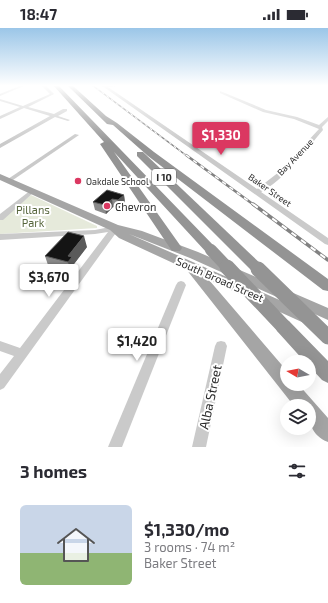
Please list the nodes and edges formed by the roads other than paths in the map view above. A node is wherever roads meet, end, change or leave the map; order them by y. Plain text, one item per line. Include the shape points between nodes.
1 (16, 105) edge
2 (29, 105) edge
3 (75, 105) edge
4 (90, 105) edge
5 (131, 105) edge
6 (250, 105) edge
7 (24, 107) junction
8 (65, 110) dead end
9 (55, 116) junction
10 (0, 118) edge
11 (104, 118) junction
12 (328, 118) edge
13 (68, 120) dead end
14 (90, 120) junction
15 (320, 127) junction
16 (77, 135) dead end
17 (0, 146) edge
18 (4, 179) edge
19 (30, 192) junction
20 (257, 192) junction
21 (0, 218) edge
22 (115, 228) junction
23 (0, 237) edge
24 (328, 242) edge
25 (176, 248) junction
26 (189, 265) junction
27 (180, 285) dead end
28 (328, 286) edge
29 (328, 314) edge
30 (328, 328) edge
31 (328, 337) edge
32 (0, 346) edge
33 (221, 346) dead end
34 (22, 354) junction
35 (328, 374) edge
36 (280, 376) edge
37 (0, 384) edge
38 (293, 391) edge
39 (300, 399) edge
40 (316, 418) edge
41 (328, 433) edge
42 (115, 447) edge
43 (199, 447) edge

1 - 7 street
2 - 7 street
3 - 14 highway, I 10
4 - 11 highway, I 10
5 - 20 street, Baker Street
6 - 15 street
7 - 9 street
7 - 10 street
8 - 9 street
9 - 13 street
9 - 17 street
11 - 28 highway
11 - 31 highway, I 10, bridge
12 - 15 street, Bay Avenue
14 - 25 highway via 95,133
14 - 35 highway, I 10, bridge
15 - 20 street, Bay Avenue via 321,129 272,181
16 - 18 street
18 - 19 main road, South Broad Street
19 - 21 street
19 - 22 main road, South Broad Street
20 - 24 street, Baker Street
22 - 23 street via 95,232
22 - 25 main road, South Broad Street via 138,233
22 - 26 main road, South Broad Street via 123,236
22 - 34 street
25 - 26 main road
25 - 29 main road, South Broad Street
26 - 30 main road, South Broad Street
26 - 36 main road
27 - 42 street
32 - 34 street
33 - 43 street, Alba Street
34 - 37 street
38 - 39 main road
40 - 41 main road

